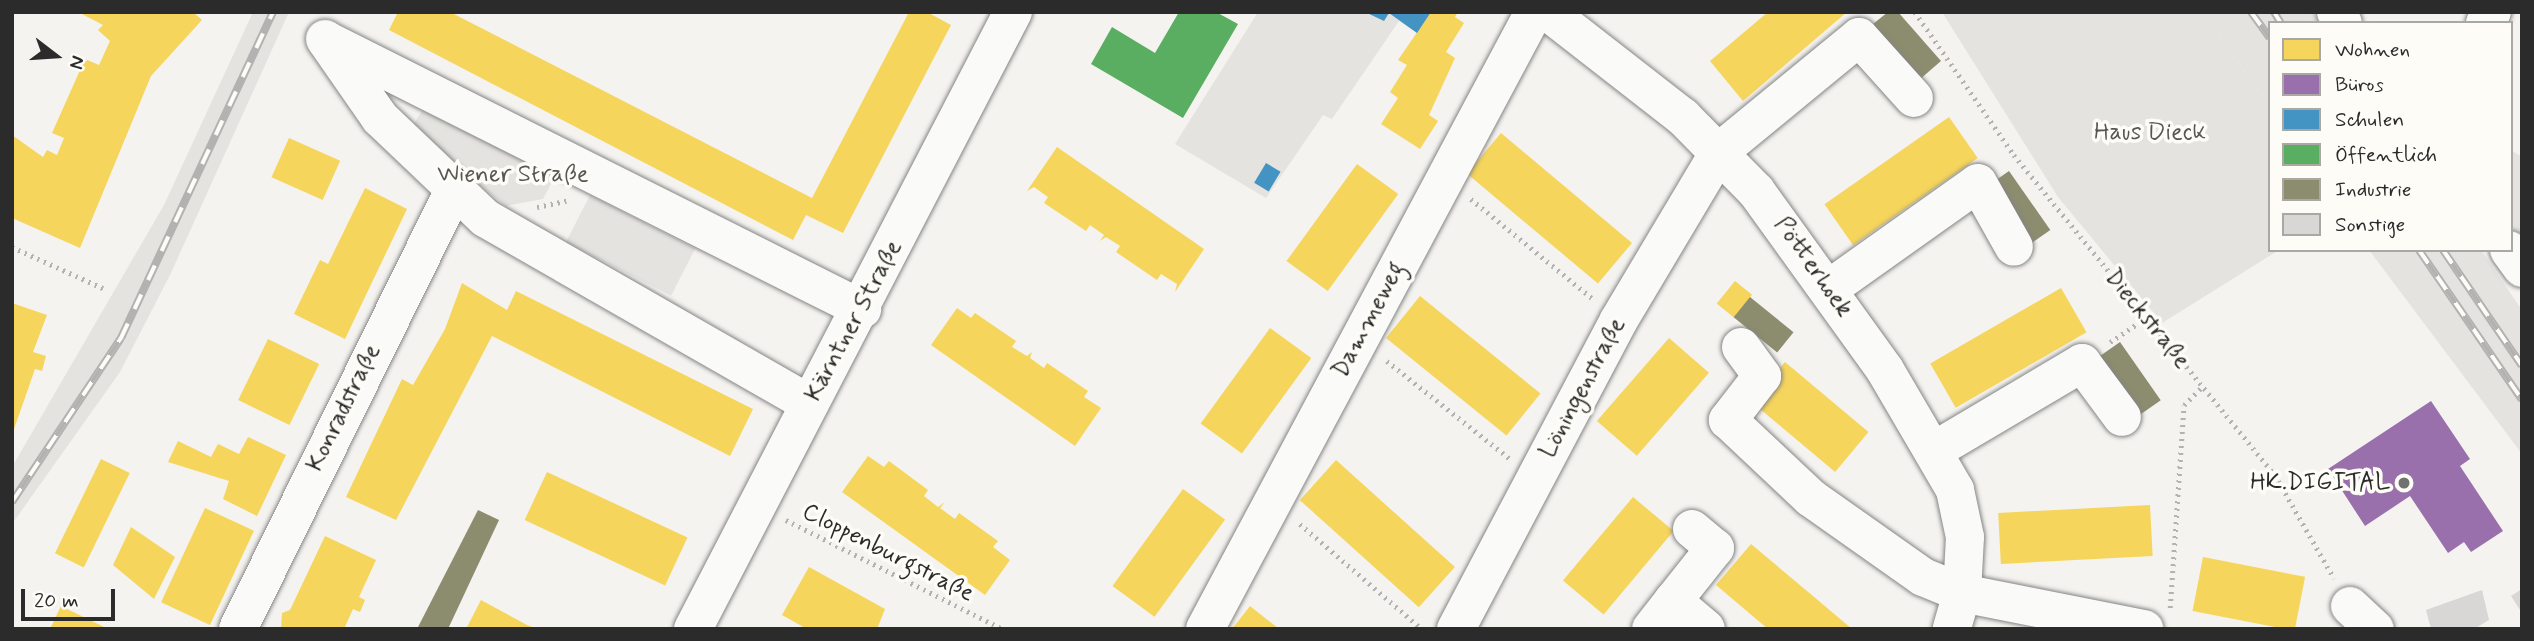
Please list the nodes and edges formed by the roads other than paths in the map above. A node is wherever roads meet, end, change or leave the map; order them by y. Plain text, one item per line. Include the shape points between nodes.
1 (1013, 12) edge
2 (1534, 12) edge
3 (1572, 18) edge
4 (1914, 98) dead end
5 (1719, 152) junction
6 (454, 190) junction
7 (2014, 247) dead end
8 (2510, 252) edge
9 (2522, 268) edge
10 (1830, 288) junction
11 (862, 309) junction
12 (1741, 347) dead end
13 (810, 404) junction
14 (2122, 417) dead end
15 (1935, 450) junction
16 (1692, 529) dead end
17 (1957, 611) edge
18 (1662, 615) edge
19 (2156, 622) edge
20 (238, 629) edge
21 (693, 629) edge
22 (1205, 629) edge
23 (1455, 629) edge
24 (1706, 629) edge

1 - 11 street, Kärntner Straße
2 - 22 street, Dammeweg
3 - 5 street, Pötterhoek
4 - 5 street, Löningenstraße via 1859,37
5 - 10 street, Pötterhoek
5 - 23 street, Löningenstraße via 1619,320
6 - 11 street via 380,118 325,40
6 - 13 street via 485,218
6 - 20 street, Konradstraße
7 - 10 street via 1978,183
8 - 9 street
10 - 15 street, Pötterhoek
11 - 13 street, Kärntner Straße
12 - 17 street via 1762,376 1718,431 1923,577
13 - 21 street, Kärntner Straße
14 - 15 street via 2082,363
15 - 17 street, Pötterhoek via 1955,490 1965,537
16 - 18 street via 1715,548
17 - 19 street
18 - 24 street

